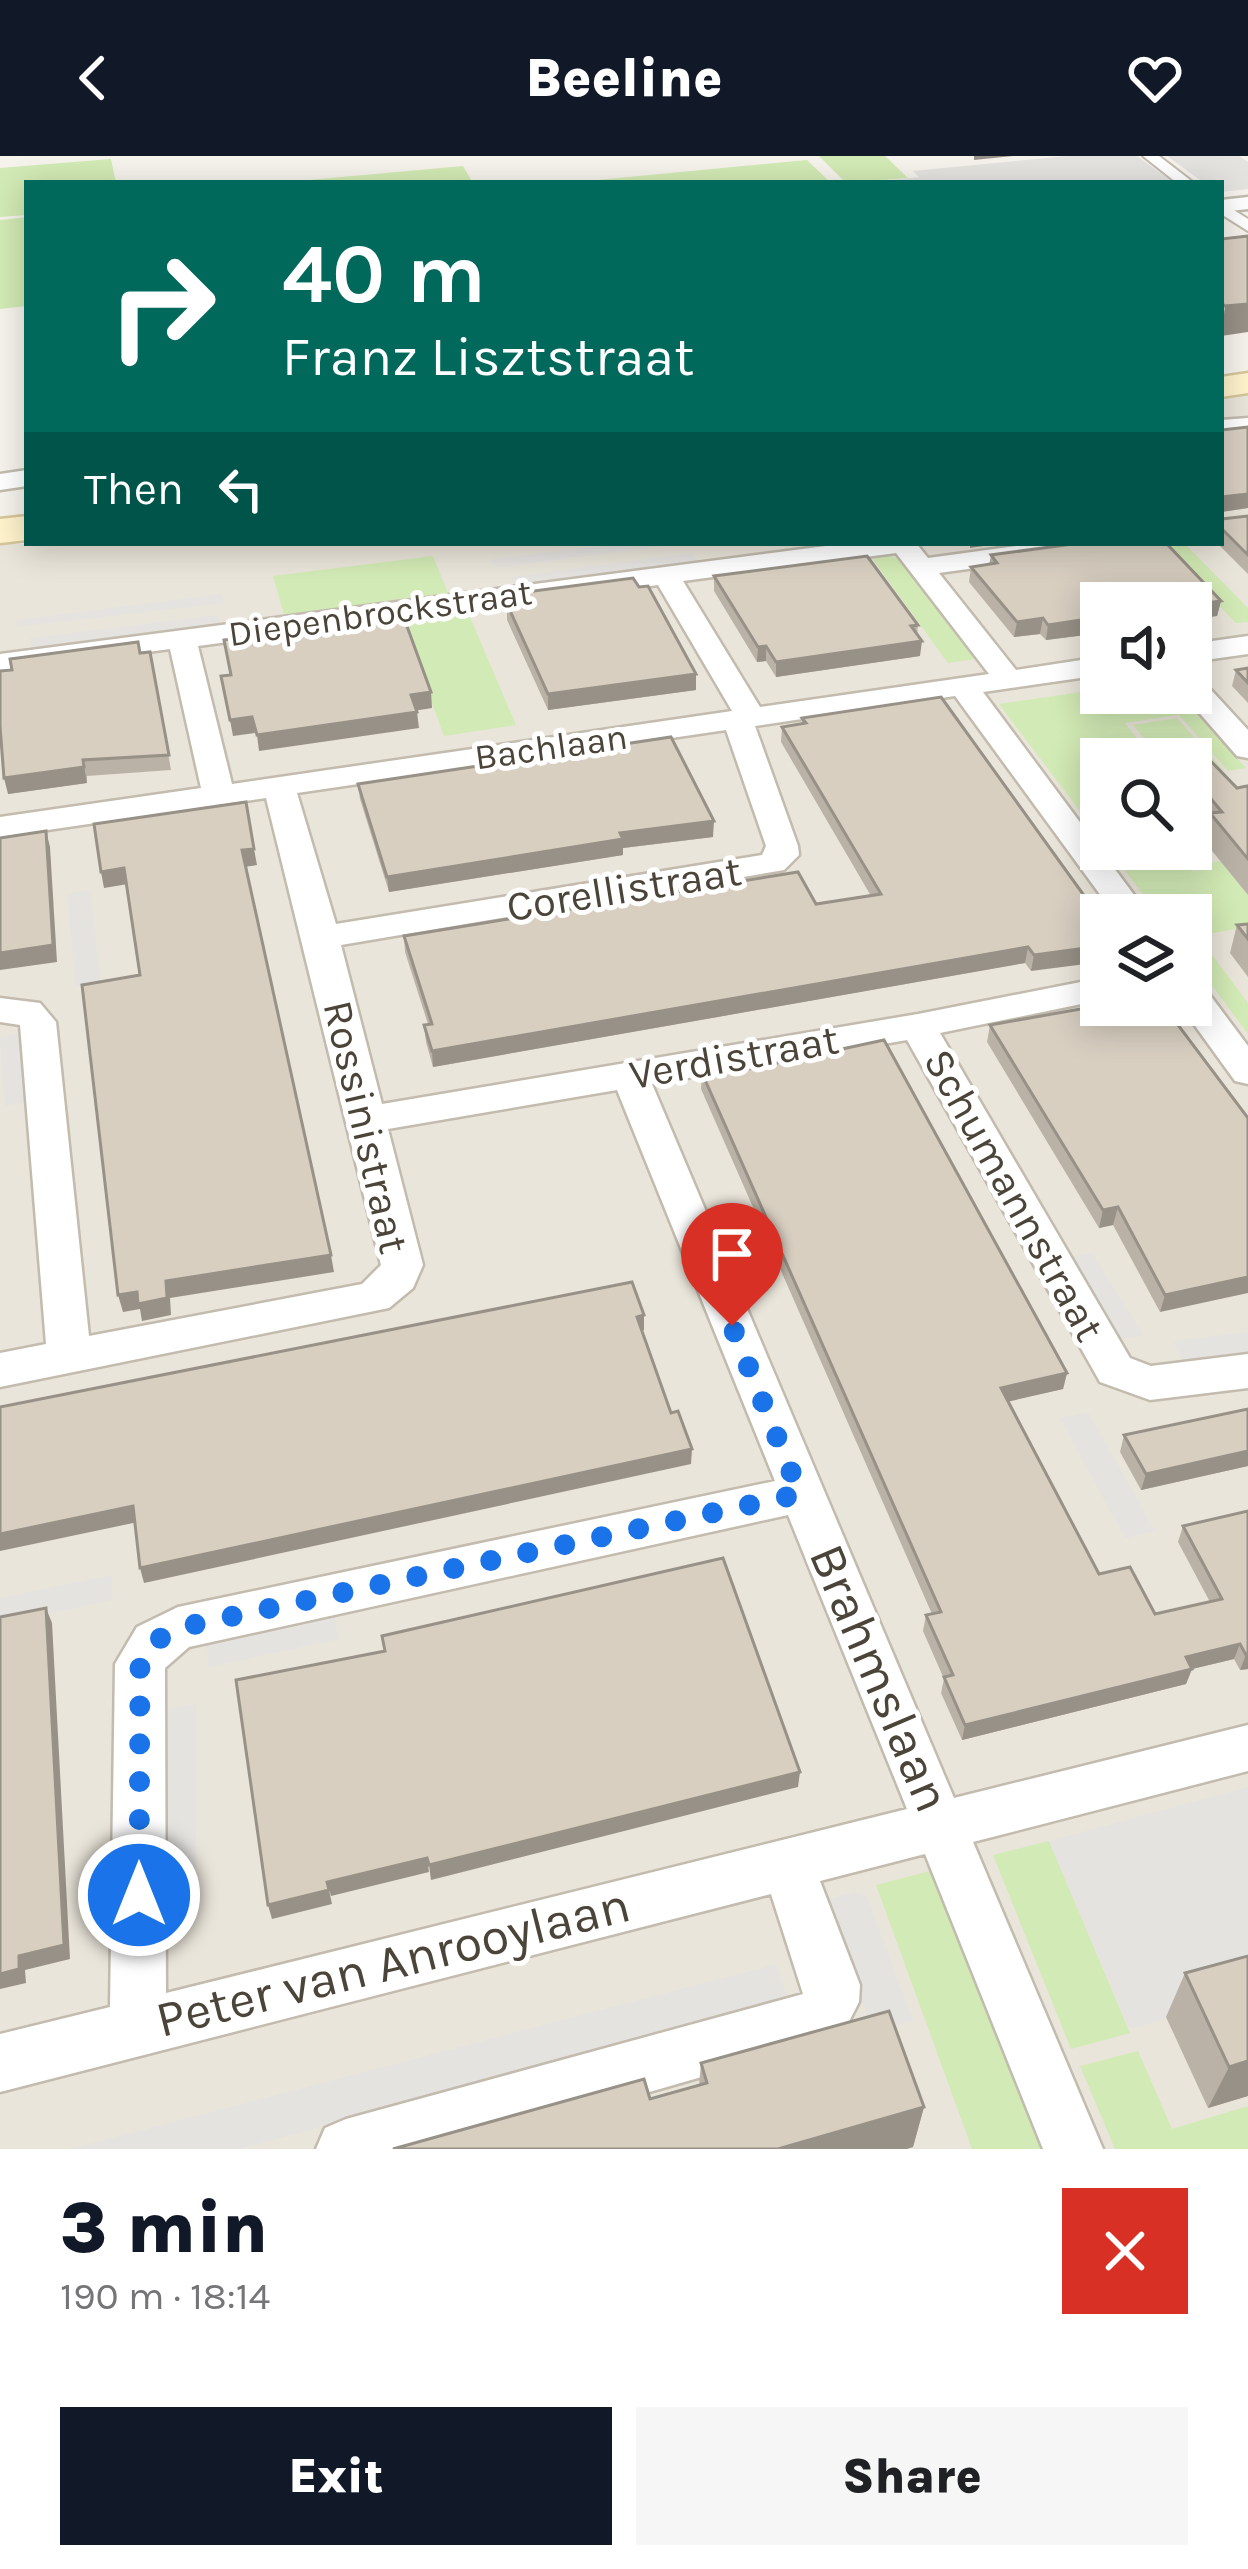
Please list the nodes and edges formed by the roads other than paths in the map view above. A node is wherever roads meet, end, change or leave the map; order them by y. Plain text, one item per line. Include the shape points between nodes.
1 (1150, 156) edge
2 (1183, 180) edge
3 (888, 546) edge
4 (905, 546) edge
5 (1074, 546) edge
6 (923, 567) junction
7 (666, 575) junction
8 (182, 640) junction
9 (1248, 645) edge
10 (1212, 650) edge
11 (0, 663) edge
12 (1080, 669) edge
13 (1008, 680) junction
14 (963, 686) junction
15 (1212, 708) edge
16 (744, 718) junction
17 (1248, 748) edge
18 (279, 786) junction
19 (218, 793) junction
20 (0, 827) edge
21 (1117, 894) edge
22 (322, 937) junction
23 (1080, 993) edge
24 (0, 1010) edge
25 (1212, 1023) edge
26 (919, 1026) junction
27 (1248, 1072) edge
28 (630, 1075) junction
29 (365, 1120) junction
30 (69, 1356) junction
31 (0, 1370) edge
32 (1248, 1371) edge
33 (800, 1494) junction
34 (1248, 1748) edge
35 (942, 1823) junction
36 (786, 1861) junction
37 (138, 2027) junction
38 (0, 2063) edge
39 (346, 2149) edge
40 (1073, 2149) edge

1 - 2 street
3 - 7 street, Diepenbrockstraat
4 - 6 street
5 - 6 street
6 - 13 street
7 - 8 street, Diepenbrockstraat
7 - 16 street
8 - 11 street, Diepenbrockstraat
8 - 19 street
9 - 10 street
12 - 13 street, Bachlaan
13 - 14 street, Bachlaan
14 - 16 street, Bachlaan
14 - 21 street
15 - 17 street
16 - 18 street, Bachlaan
16 - 22 street, Corellistraat via 782,846 772,863
18 - 19 street, Bachlaan
18 - 22 street, Rossinistraat
19 - 20 street, Bachlaan
22 - 29 street, Rossinistraat
23 - 26 street, Verdistraat
24 - 30 street via 27,1011 38,1022
25 - 27 street
26 - 28 street, Verdistraat
26 - 32 street, Schumannstraat via 1115,1370 1150,1382
28 - 29 street, Verdistraat
28 - 33 street, Brahmslaan
29 - 30 street, Rossinistraat via 402,1265 385,1293
30 - 31 street, Rossinistraat
33 - 35 street, Brahmslaan
33 - 37 street via 178,1628 154,1642 140,1664
34 - 35 street, Peter van Anrooylaan
35 - 36 street, Peter van Anrooylaan
35 - 40 street, Brahmslaan
36 - 37 street, Peter van Anrooylaan
36 - 39 street via 832,1985 821,2017
37 - 38 street, Peter van Anrooylaan

